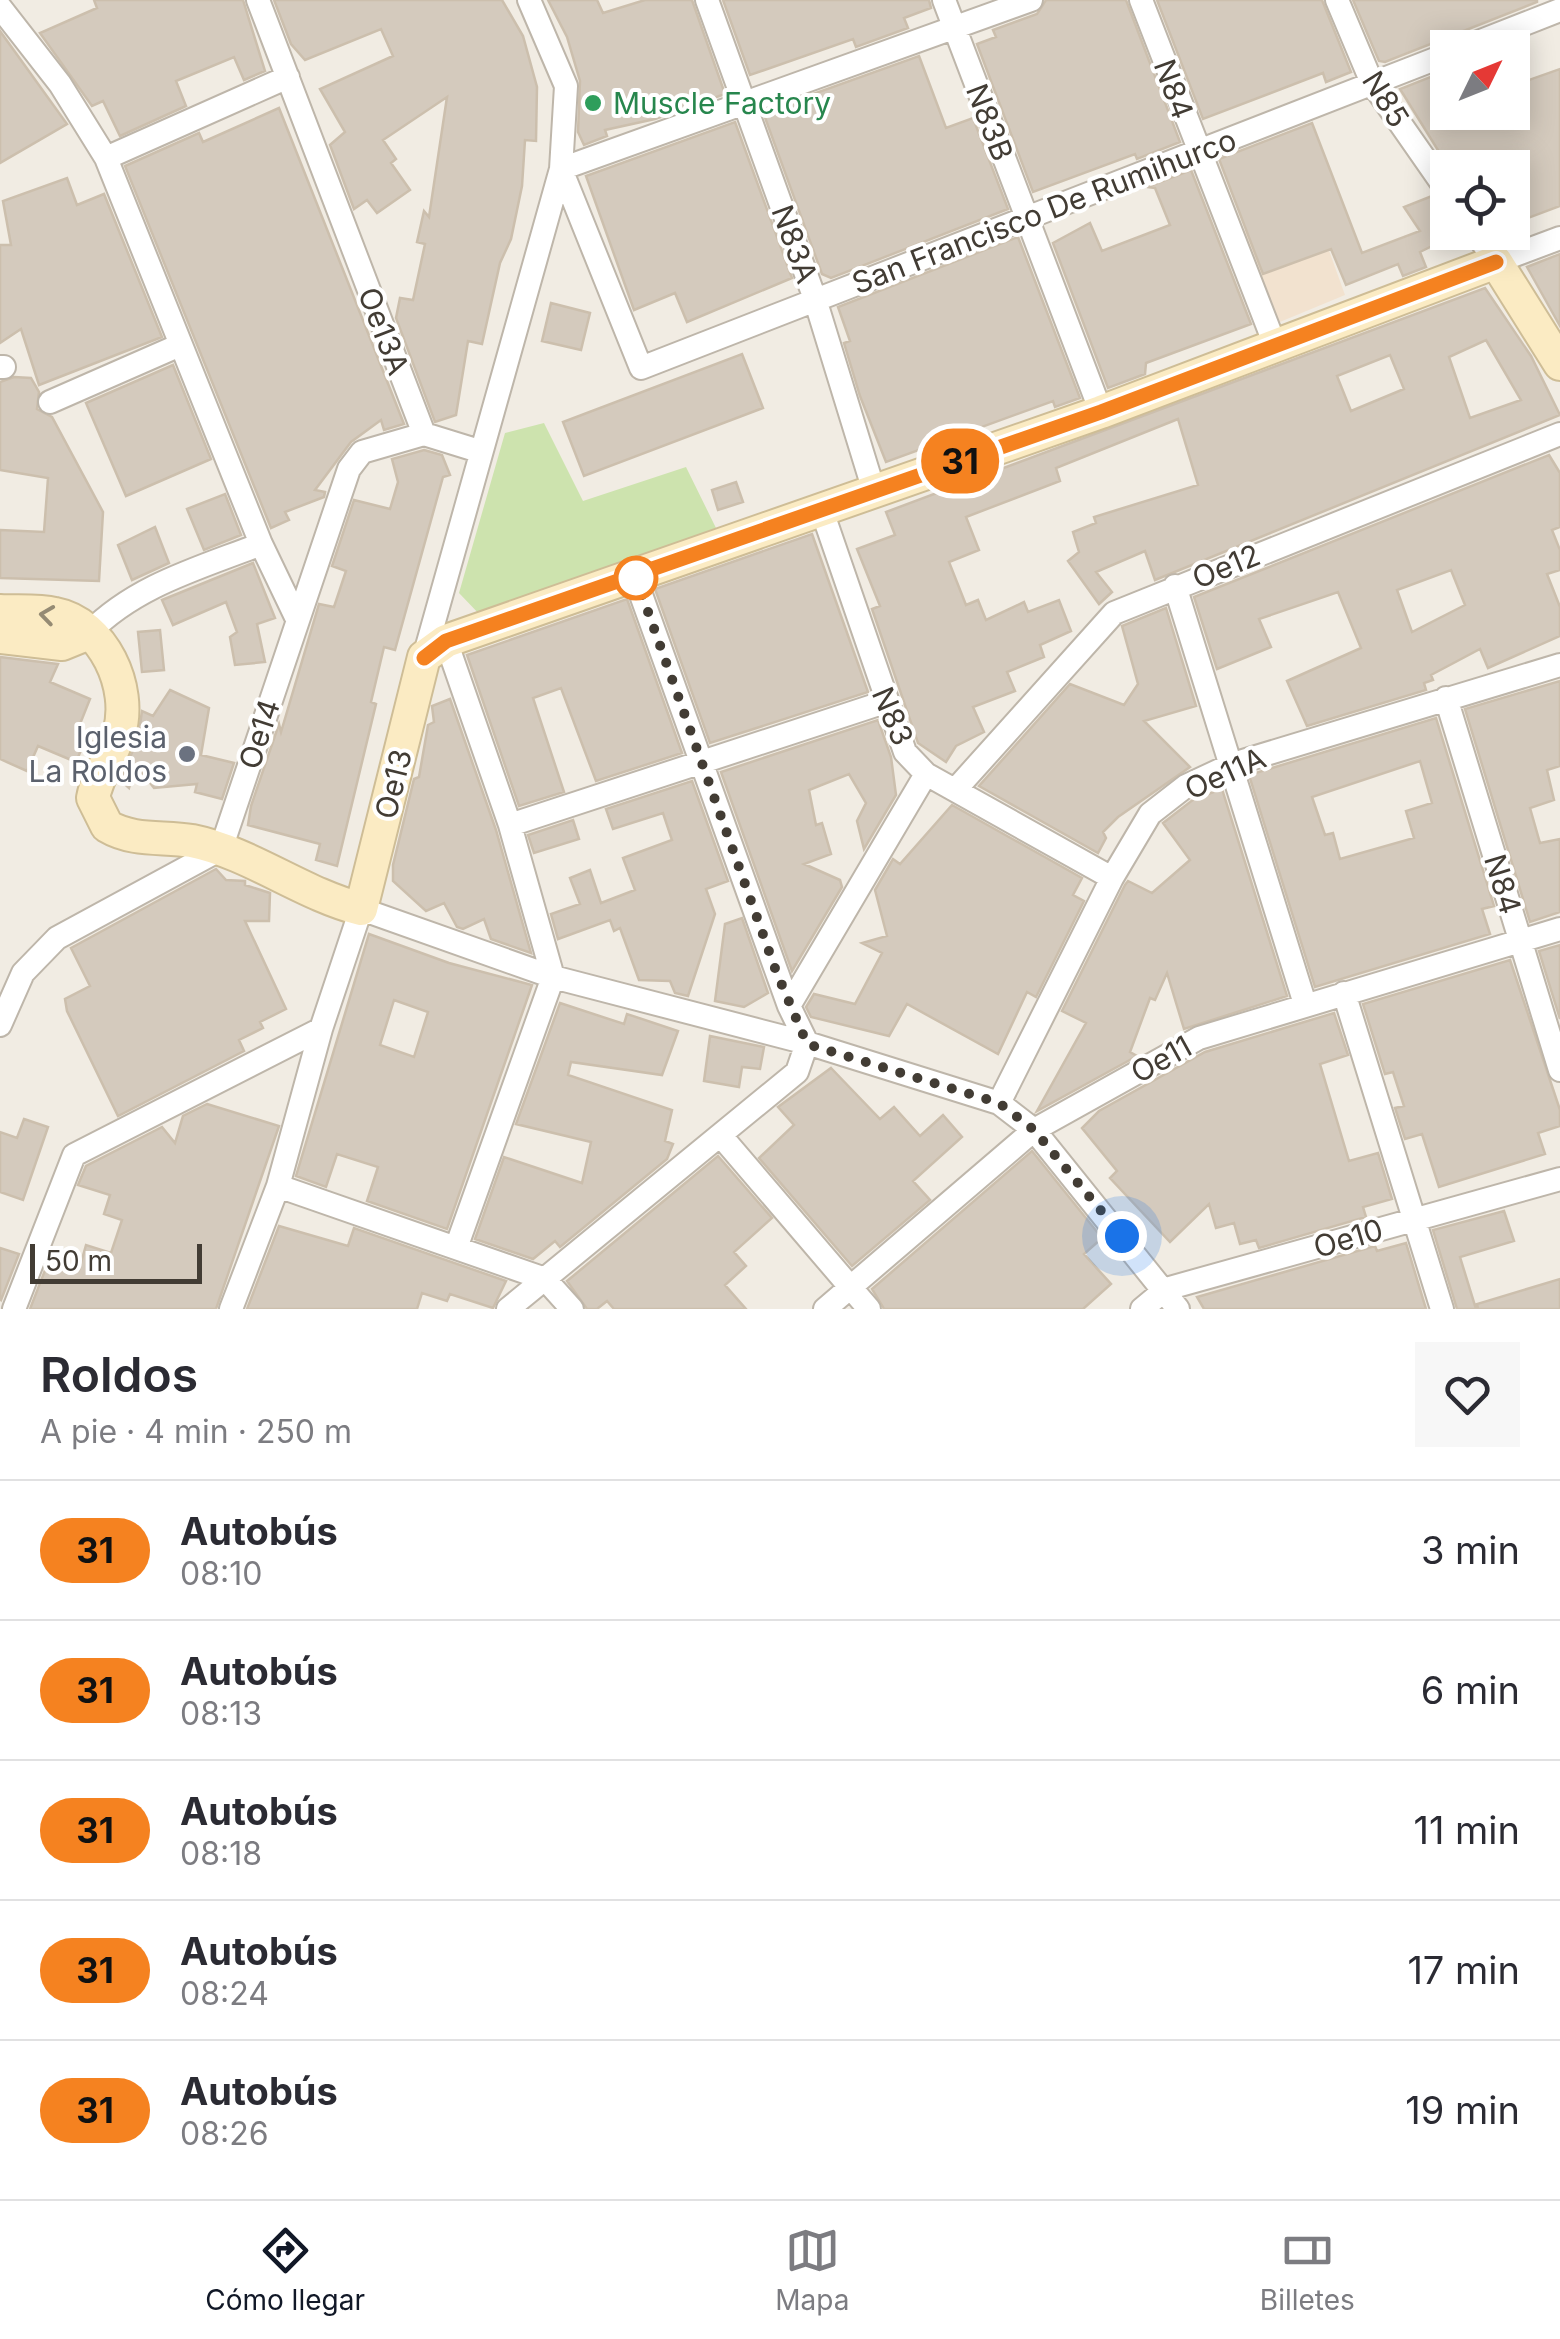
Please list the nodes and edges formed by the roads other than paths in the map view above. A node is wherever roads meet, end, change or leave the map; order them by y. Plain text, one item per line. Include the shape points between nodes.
1 (258, 0) edge
2 (529, 0) edge
3 (707, 0) edge
4 (944, 0) edge
5 (1031, 0) edge
6 (1141, 0) edge
7 (1337, 0) edge
8 (0, 7) edge
9 (1560, 10) edge
10 (954, 29) junction
11 (1509, 30) edge
12 (1430, 61) edge
13 (288, 77) junction
14 (1372, 83) junction
15 (745, 105) junction
16 (1198, 152) junction
17 (106, 158) junction
18 (1430, 166) edge
19 (560, 169) junction
20 (1026, 218) junction
21 (1560, 238) edge
22 (1488, 250) edge
23 (1496, 262) junction
24 (815, 299) junction
25 (180, 344) junction
26 (1274, 346) junction
27 (1560, 364) edge
28 (50, 402) dead end
29 (1101, 412) junction
30 (424, 434) junction
31 (1560, 434) edge
32 (479, 451) junction
33 (874, 491) junction
34 (822, 508) junction
35 (262, 544) junction
36 (636, 578) junction
37 (1175, 586) junction
38 (0, 612) edge
39 (297, 618) junction
40 (89, 632) junction
41 (0, 637) edge
42 (435, 649) junction
43 (1560, 665) edge
44 (1446, 698) junction
45 (885, 702) junction
46 (700, 762) junction
47 (1233, 764) junction
48 (926, 774) junction
49 (956, 789) junction
50 (510, 824) junction
51 (221, 849) junction
52 (1112, 878) junction
53 (360, 910) junction
54 (1560, 929) edge
55 (1521, 942) junction
56 (553, 978) junction
57 (1344, 992) junction
58 (1305, 1004) junction
59 (789, 1006) junction
60 (0, 1025) edge
61 (320, 1029) junction
62 (807, 1044) junction
63 (1560, 1070) edge
64 (999, 1103) junction
65 (1034, 1130) junction
66 (721, 1136) junction
67 (1560, 1178) edge
68 (278, 1186) junction
69 (1412, 1220) junction
70 (456, 1248) junction
71 (546, 1279) junction
72 (850, 1288) junction
73 (1172, 1299) edge
74 (14, 1309) edge
75 (230, 1309) edge
76 (508, 1309) edge
77 (572, 1309) edge
78 (825, 1309) edge
79 (869, 1309) edge
80 (1142, 1309) edge
81 (1442, 1309) edge

1 - 13 street, Oe13A
2 - 19 street via 566,86
3 - 15 street, N83A
4 - 10 street, N83B
5 - 10 street
6 - 16 street, N84
7 - 14 street, N85
8 - 17 street
9 - 11 street
10 - 15 street
10 - 20 street, N83B
12 - 14 street, San Francisco De Rumihurco
13 - 17 street
13 - 30 street, Oe13A
14 - 16 street, San Francisco De Rumihurco
14 - 18 street, N85
15 - 19 street
15 - 24 street, N83A
16 - 20 street, San Francisco De Rumihurco
16 - 26 street, N84
17 - 25 street
19 - 24 street, San Francisco De Rumihurco via 641,368
19 - 32 street
20 - 24 street, San Francisco De Rumihurco
20 - 29 street, N83B
21 - 23 street
22 - 23 street
23 - 26 main road
23 - 27 main road
24 - 33 street, N83A
25 - 28 street
25 - 35 street
26 - 29 main road
29 - 33 main road
30 - 32 street
30 - 39 street via 362,452 348,469
31 - 37 street, Oe12
32 - 42 street
33 - 34 main road
34 - 36 main road
34 - 45 street, N83
35 - 39 street
35 - 40 street via 147,588
36 - 42 main road
36 - 46 street
37 - 47 street
37 - 49 street, Oe12 via 1114,613
40 -> 38 main road via 58,614
39 - 51 street, Oe14
40 - 41 main road via 62,644
40 - 51 main road via 116,671 122,716 94,793 102,818 138,838
42 - 50 street
42 - 53 main road, Oe13
43 - 44 street, Oe11A
44 - 47 street, Oe11A
44 - 55 street, N84
45 - 46 street
45 - 48 street, N83 via 905,752
46 - 50 street
46 - 59 street
47 - 52 street, Oe11A via 1186,786 1150,814
47 - 58 street
48 - 49 street, N83
48 - 59 street
49 - 52 street, N83
50 - 56 street
51 - 53 main road
51 - 60 street via 57,938 23,973
52 - 64 street, Oe11A
53 - 56 street
53 - 61 street
54 - 55 street, Oe11
55 - 57 street, Oe11
55 - 63 street, N84
56 - 62 street
56 - 70 street
57 - 58 street, Oe11
57 - 69 street
58 - 65 street, Oe11 via 1199,1038
59 - 62 street
61 - 68 street
61 - 74 street via 74,1155
62 - 64 street
62 - 66 street via 797,1072
64 - 65 street
65 - 72 street, Oe11
65 - 73 street
66 - 71 street
66 - 72 street
67 - 69 street, Oe10
68 - 70 street
68 - 75 street
69 - 73 street, Oe10
69 - 81 street
70 - 71 street
71 - 76 street
71 - 77 street
72 - 78 street, Oe11
72 - 79 street
73 - 80 street, Oe10

